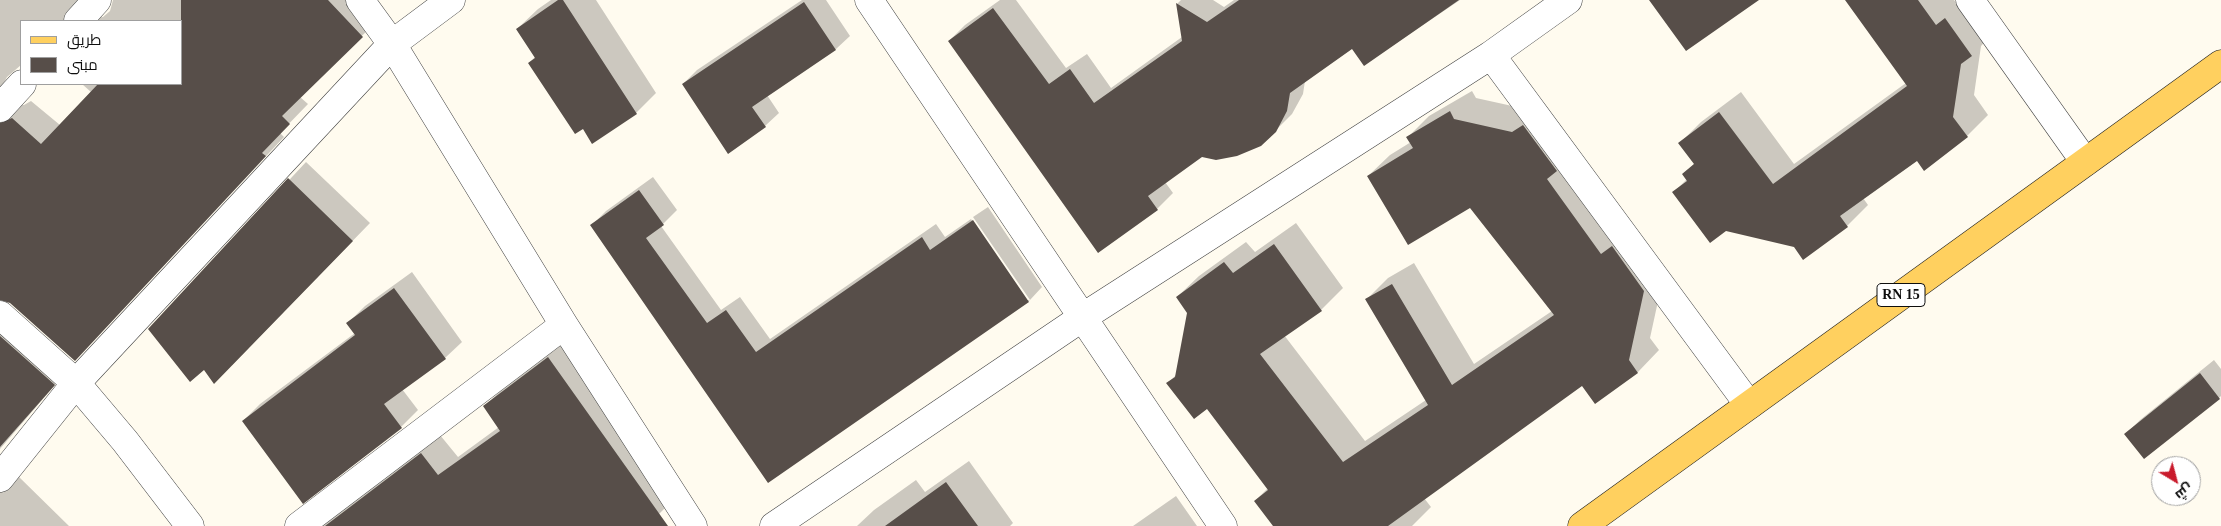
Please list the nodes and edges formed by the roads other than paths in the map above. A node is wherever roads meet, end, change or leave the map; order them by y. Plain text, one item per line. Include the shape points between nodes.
1 (96, 0) edge
2 (360, 0) edge
3 (451, 0) edge
4 (869, 0) edge
5 (1568, 0) edge
6 (1970, 0) edge
7 (79, 20) edge
8 (392, 44) junction
9 (1491, 55) junction
10 (2221, 64) edge
11 (21, 85) edge
12 (0, 108) edge
13 (2085, 162) junction
14 (0, 315) edge
15 (1083, 318) junction
16 (564, 325) junction
17 (76, 383) junction
18 (1749, 405) junction
19 (0, 478) edge
20 (684, 523) edge
21 (190, 526) edge
22 (299, 526) edge
23 (774, 526) edge
24 (1223, 526) edge
25 (1582, 526) edge

1 - 7 street
2 - 8 street
3 - 8 street
4 - 15 street
5 - 9 street
6 - 13 street
8 - 16 street
8 - 17 street
9 - 15 street
9 - 18 street
10 - 13 main road, RN 15
11 - 12 street
13 - 18 main road, RN 15
14 - 17 street
15 - 23 street
15 - 24 street
16 - 20 street
16 - 22 street
17 - 19 street
17 - 21 street
18 - 25 main road, RN 15

